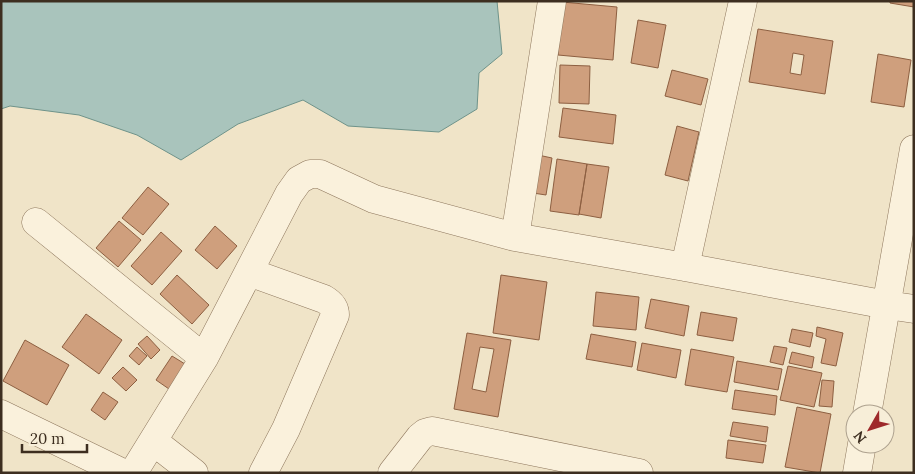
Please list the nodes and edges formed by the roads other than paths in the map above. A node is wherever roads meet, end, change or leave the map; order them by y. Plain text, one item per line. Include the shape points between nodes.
1 (552, 1) edge
2 (743, 1) edge
3 (914, 149) edge
4 (36, 222) dead end
5 (515, 237) junction
6 (685, 267) junction
7 (249, 272) junction
8 (887, 305) junction
9 (914, 308) edge
10 (204, 358) junction
11 (869, 404) edge
12 (1, 414) edge
13 (153, 441) junction
14 (860, 454) edge
15 (123, 473) edge
16 (133, 473) edge
17 (194, 473) edge
18 (263, 473) edge
19 (392, 473) edge
20 (639, 473) edge
21 (857, 473) edge

1 - 5 street
2 - 6 street
3 - 8 street
4 - 10 street
5 - 6 street
5 - 7 street via 374,199 320,174 310,174 299,180 289,194
6 - 8 street
7 - 10 street
7 - 18 street via 324,299 335,309 286,429
8 - 9 street
8 - 11 street
10 - 13 street
12 - 15 street
13 - 16 street
13 - 17 street
14 - 21 street
19 - 20 street via 420,437 432,431

